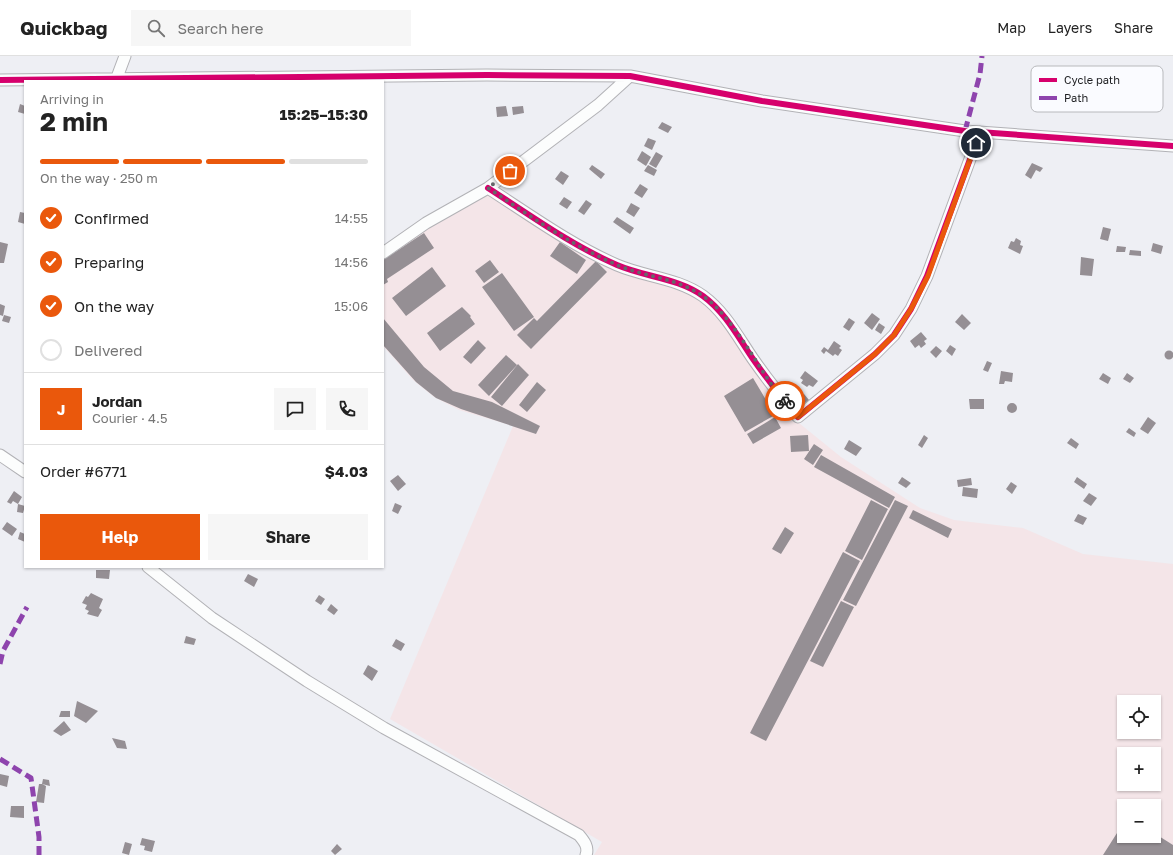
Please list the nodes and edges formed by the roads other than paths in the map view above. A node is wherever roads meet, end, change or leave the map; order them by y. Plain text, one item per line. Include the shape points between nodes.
1 (125, 56) edge
2 (630, 76) junction
3 (0, 80) edge
4 (87, 80) edge
5 (116, 80) junction
6 (980, 132) junction
7 (1173, 146) edge
8 (488, 188) junction
9 (384, 252) edge
10 (0, 455) edge
11 (24, 471) edge
12 (149, 568) edge
13 (586, 855) edge

1 - 5 street
2 - 5 street via 487,74
2 - 6 street via 762,101
2 - 8 street via 598,105
3 - 4 street
4 - 5 street
6 - 7 street
6 - 8 street via 928,276 911,309 894,335 875,354 798,417 776,391 731,325 702,295 680,284 620,266 592,254
8 - 9 street via 426,223
10 - 11 street
12 - 13 street via 212,618 313,685 384,728 580,835 585,843

